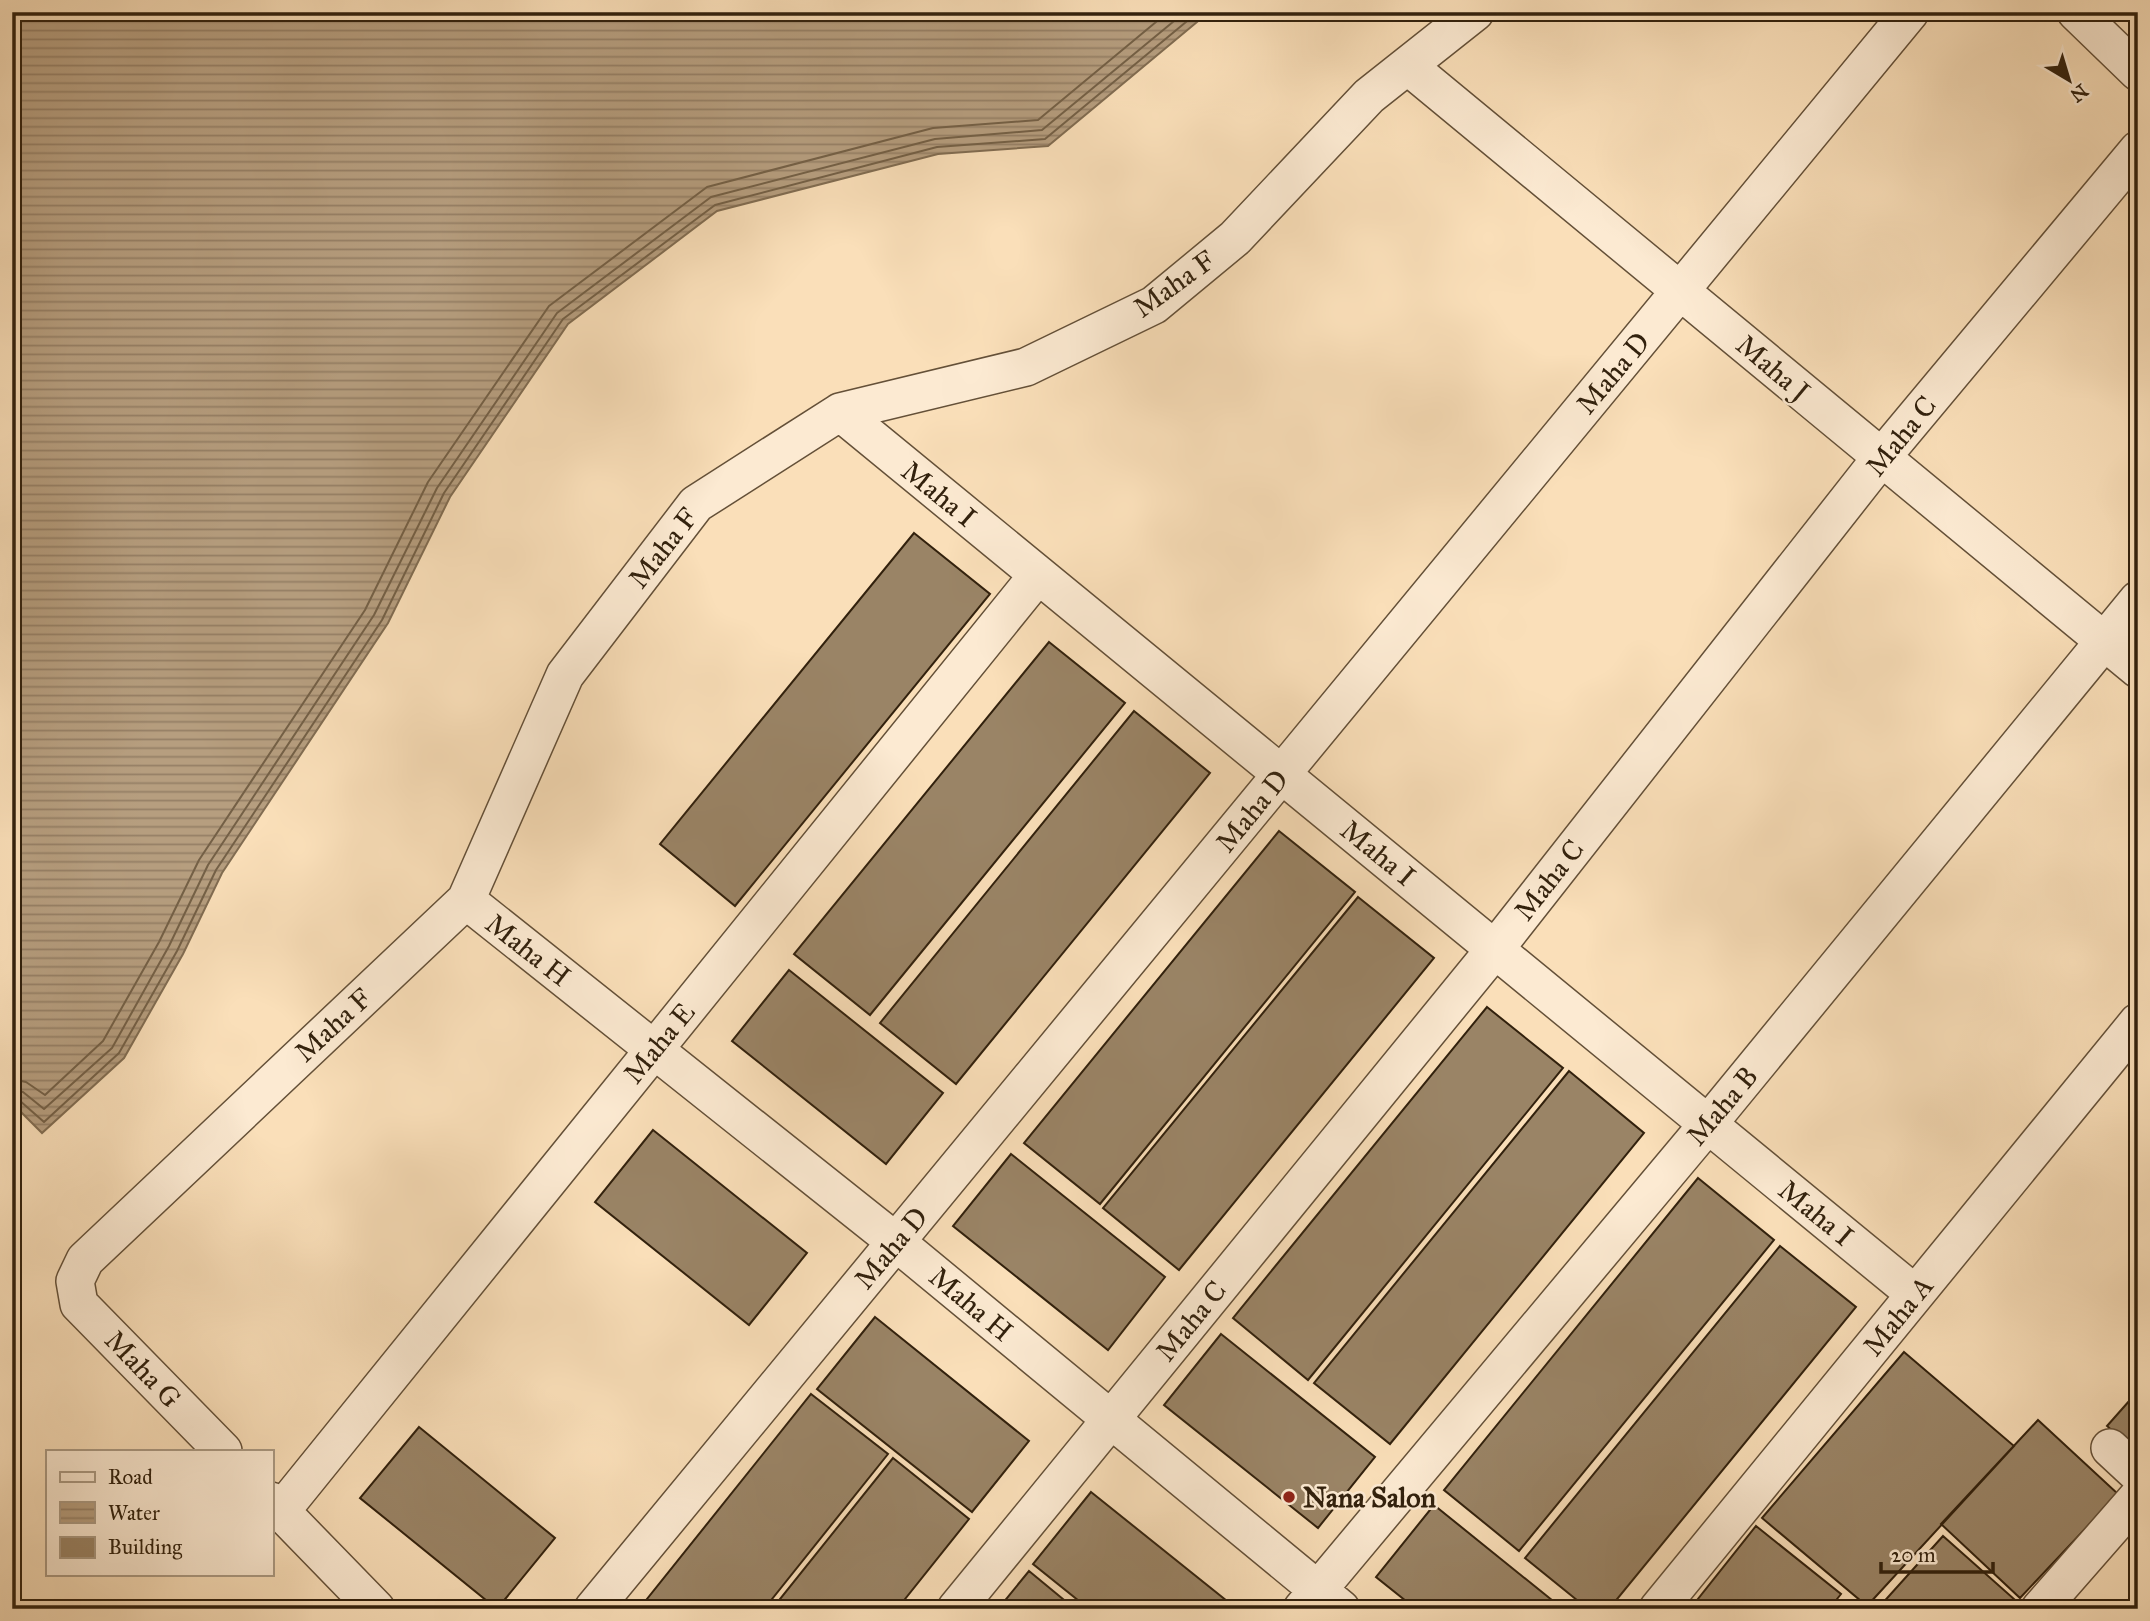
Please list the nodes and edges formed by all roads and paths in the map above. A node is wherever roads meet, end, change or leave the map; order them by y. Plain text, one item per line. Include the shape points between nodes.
1 (1475, 12) edge
2 (1910, 12) edge
3 (2076, 12) edge
4 (1408, 66) junction
5 (2138, 72) edge
6 (2138, 150) edge
7 (1681, 291) junction
8 (840, 412) junction
9 (1881, 458) junction
10 (1038, 575) junction
11 (2138, 600) edge
12 (2104, 641) junction
13 (2138, 668) edge
14 (1282, 775) junction
15 (466, 900) junction
16 (1494, 949) junction
17 (2138, 1023) edge
18 (654, 1049) junction
19 (1707, 1124) junction
20 (896, 1242) junction
21 (75, 1281) joint
22 (1915, 1294) junction
23 (1111, 1419) junction
24 (2110, 1448) dead end
25 (222, 1450) edge
26 (2138, 1474) edge
27 (2138, 1497) edge
28 (276, 1506) edge
29 (1320, 1603) edge
30 (376, 1609) edge
31 (593, 1609) edge
32 (956, 1609) edge
33 (1658, 1609) edge
34 (2040, 1609) edge

1 - 4 street, Maha F
2 - 7 street, Maha D
3 - 5 street
4 - 7 street, Maha J
4 - 8 street, Maha F via 1369,96 1235,238 1153,305 1026,367
6 - 9 street, Maha C
7 - 9 street, Maha J
7 - 14 street, Maha D
8 - 10 street, Maha I
8 - 15 street, Maha F via 695,504 565,675
9 - 12 street, Maha J
9 - 16 street, Maha C
10 - 14 street, Maha I
10 - 18 street, Maha E
11 - 12 street, Maha B
12 - 13 street, Maha J
12 - 19 street, Maha B
14 - 16 street, Maha I
14 - 20 street, Maha D
15 - 18 street, Maha H
15 - 21 street, Maha F via 85,1259
16 - 19 street, Maha I
16 - 23 street, Maha C
17 - 22 street, Maha A
18 - 20 street, Maha H
18 - 28 street, Maha E
19 - 22 street, Maha I
19 - 29 street, Maha B
20 - 23 street, Maha H
20 - 31 street, Maha D
21 - 25 street, Maha G via 79,1304
22 - 33 street, Maha A
23 - 29 street, Maha H
23 - 32 street, Maha C
24 - 26 street
27 - 34 street
28 - 30 street

